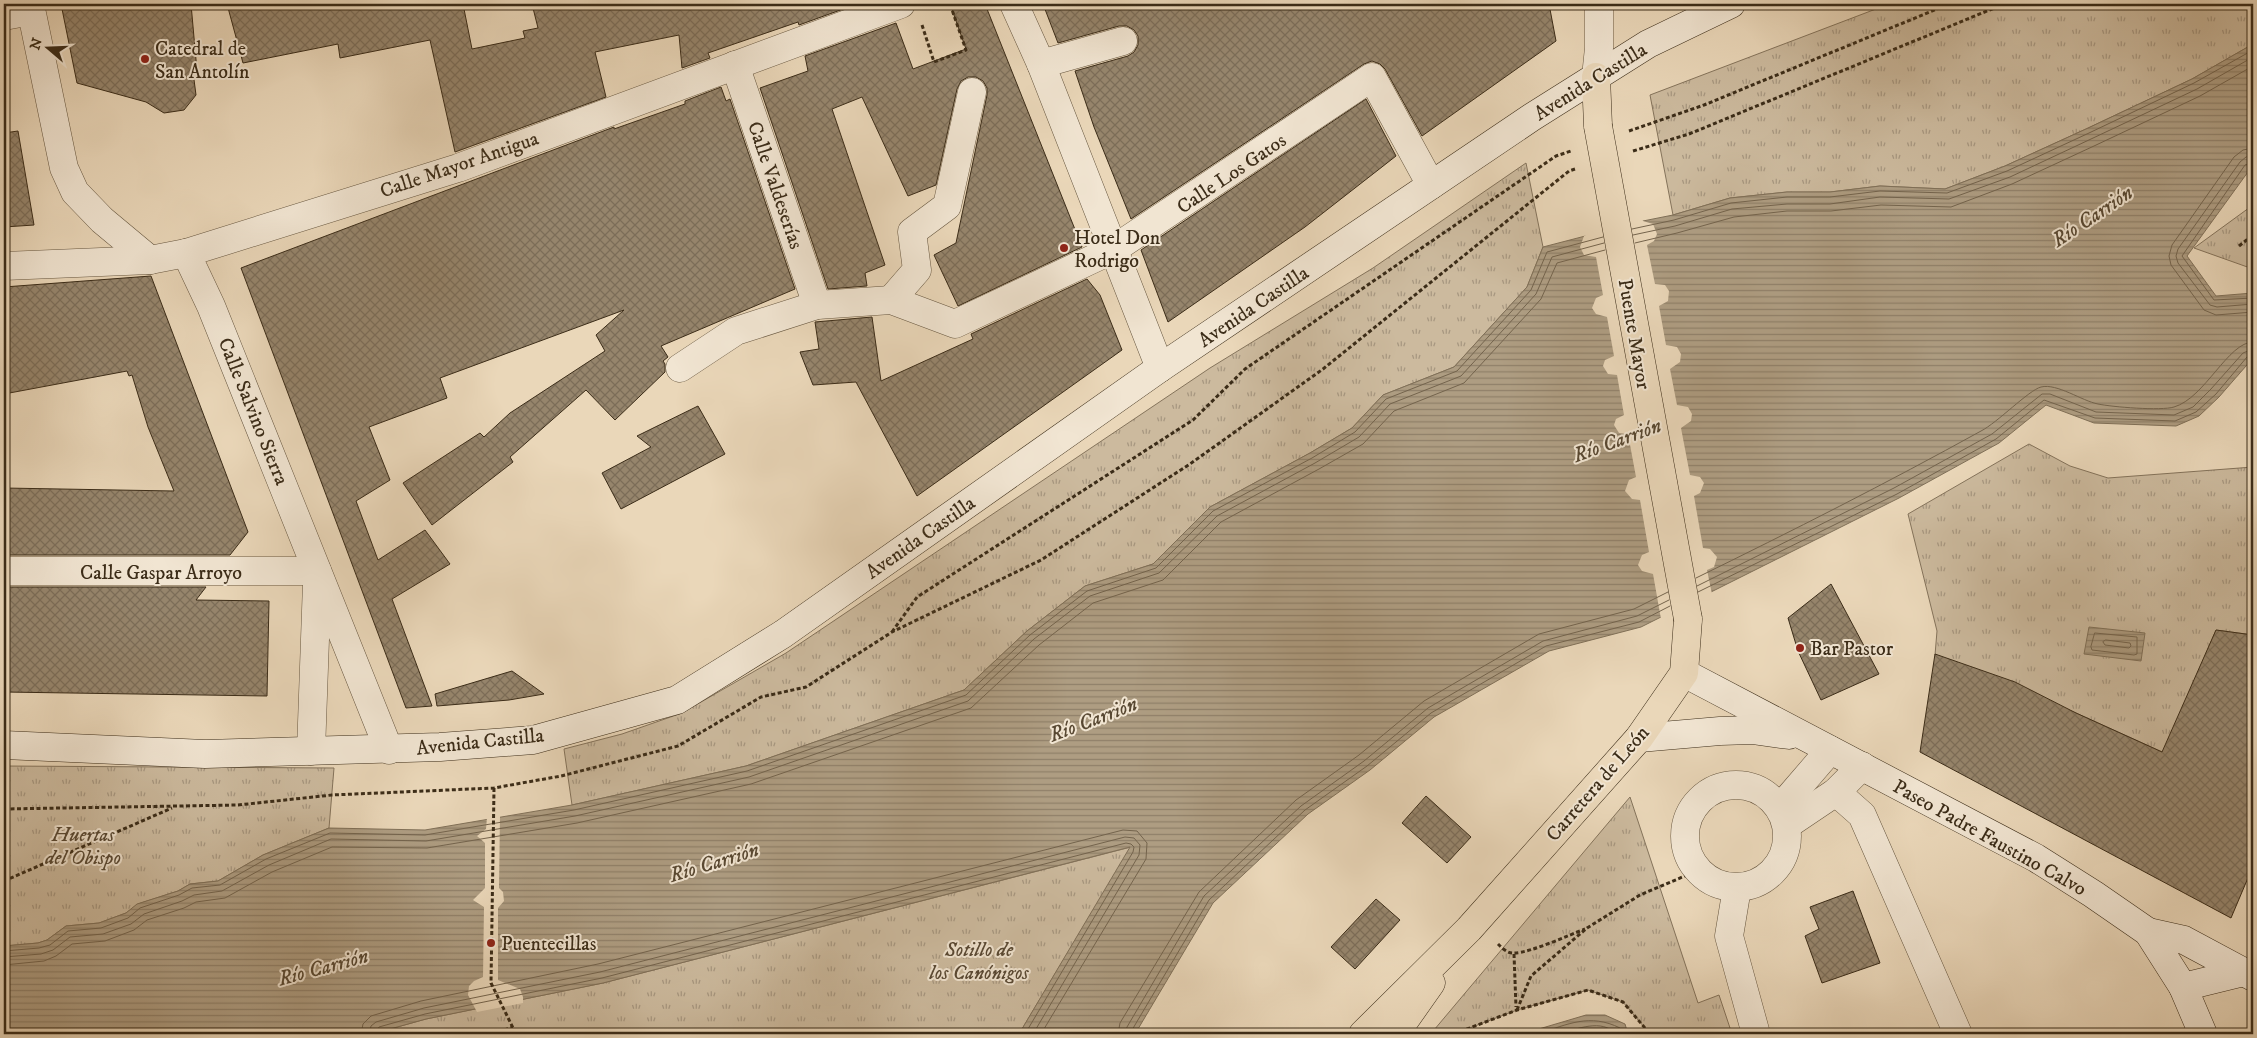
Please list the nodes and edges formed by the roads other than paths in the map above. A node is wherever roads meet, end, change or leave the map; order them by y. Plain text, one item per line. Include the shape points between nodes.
1 (1014, 4) edge
2 (1599, 4) edge
3 (1732, 4) edge
4 (30, 7) edge
5 (911, 12) edge
6 (4, 16) edge
7 (1122, 42) dead end
8 (1041, 64) junction
9 (734, 65) junction
10 (1596, 77) junction
11 (972, 92) dead end
12 (1431, 185) junction
13 (1114, 249) junction
14 (186, 253) junction
15 (150, 260) junction
16 (4, 266) edge
17 (891, 300) junction
18 (817, 305) junction
19 (680, 368) dead end
20 (1160, 368) junction
21 (4, 571) edge
22 (317, 571) junction
23 (1684, 673) junction
24 (1639, 738) junction
25 (1804, 738) junction
26 (4, 745) edge
27 (389, 750) junction
28 (1830, 750) junction
29 (311, 751) junction
30 (1862, 766) junction
31 (1836, 792) junction
32 (1783, 817) junction
33 (1736, 888) junction
34 (1469, 928) junction
35 (2148, 932) junction
36 (2249, 975) edge
37 (2183, 987) junction
38 (1363, 1034) edge
39 (1395, 1034) edge
40 (1756, 1034) edge
41 (1958, 1034) edge
42 (2203, 1034) edge

1 - 8 street
2 - 10 street
3 - 10 street, Avenida Castilla via 1648,44
4 - 6 street
4 - 15 street via 57,142 71,184 102,220
5 - 9 street, Calle Mayor Antigua
7 - 8 street
8 - 13 street
9 - 14 street, Calle Mayor Antigua via 458,168
9 - 18 street, Calle Valdeserías
10 - 12 street, Avenida Castilla
10 - 23 highway, Puente Mayor, bridge via 1609,130 1688,619
11 - 17 street via 947,206 912,232 917,270
12 - 13 street, Calle Los Gatos via 1372,77
12 - 20 street, Avenida Castilla
13 - 17 street, Calle Los Gatos via 955,324
13 - 20 street
14 - 15 street, Calle Mayor Antigua
14 - 22 street, Calle Salvino Sierra via 211,306
15 - 16 street, Calle Mayor Antigua
17 - 18 street
18 - 19 street via 736,331
20 - 27 street, Avenida Castilla via 783,634 677,700 533,740
21 - 22 street, Calle Gaspar Arroyo
22 - 27 street, Calle Salvino Sierra
22 - 29 street, Calle Salvino Sierra
23 - 24 highway, Carretera de León
23 - 25 street, Paseo Padre Faustino Calvo
24 - 25 street, Paseo Padre Faustino Calvo via 1752,730
24 - 34 highway, Carretera de León
25 - 28 street, Paseo Padre Faustino Calvo
26 - 29 street, Avenida Castilla via 205,754
27 - 29 street, Avenida Castilla
28 - 30 street, Paseo Padre Faustino Calvo
28 - 32 street
30 - 31 street
30 - 35 street, Paseo Padre Faustino Calvo via 2036,858
31 - 32 street
31 - 41 street via 1862,815
32 - 33 street via 1786,848 1776,868 1752,886
32 - 33 street via 1768,795 1753,787 1735,784 1717,788 1702,797 1691,811 1685,828 1685,846 1692,862 1703,876 1719,885
33 - 40 street via 1729,936
34 - 38 highway, Carretera de León
34 - 39 highway, Carretera de León
35 - 36 street via 2184,940
35 - 37 street, Paseo Padre Faustino Calvo
36 - 37 street
37 - 42 street, Paseo Padre Faustino Calvo

